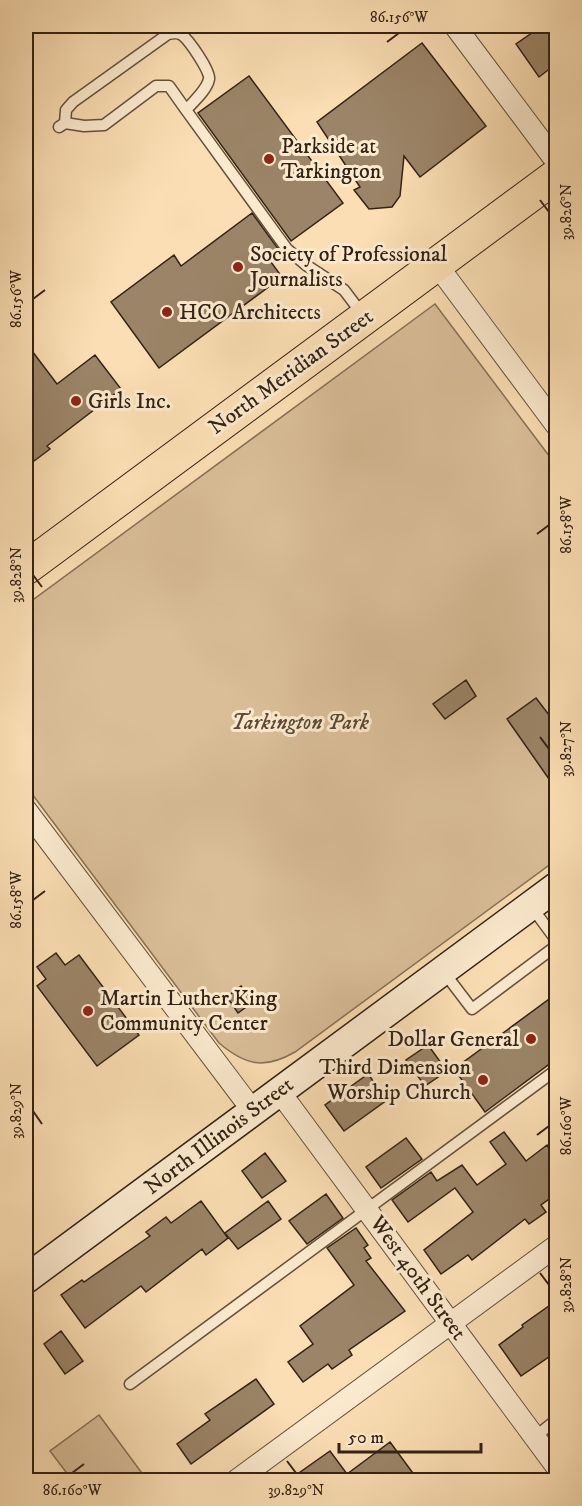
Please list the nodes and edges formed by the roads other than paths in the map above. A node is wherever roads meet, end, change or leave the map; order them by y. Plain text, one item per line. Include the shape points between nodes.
1 (456, 26) edge
2 (186, 110) junction
3 (556, 161) edge
4 (556, 177) edge
5 (437, 265) junction
6 (364, 318) junction
7 (556, 425) edge
8 (26, 565) edge
9 (28, 819) edge
10 (556, 887) edge
11 (531, 906) junction
12 (556, 940) edge
13 (556, 946) edge
14 (443, 970) junction
15 (556, 1070) edge
16 (279, 1091) junction
17 (253, 1111) junction
18 (368, 1209) junction
19 (556, 1246) edge
20 (26, 1279) edge
21 (451, 1323) junction
22 (130, 1384) dead end
23 (556, 1420) edge
24 (535, 1437) junction
25 (556, 1466) edge
26 (237, 1480) edge

1 - 3 street
2 - 2 lane via 206,86 209,72 183,35 176,33 168,34 73,102 62,125 104,125 162,85 169,86
2 - 6 lane via 287,249 344,290
4 - 5 main road, North Meridian Street
5 - 6 main road, North Meridian Street
5 - 7 street
6 - 8 main road, North Meridian Street
9 - 17 street
10 - 11 street, North Illinois Street
11 - 12 lane
11 - 14 street, North Illinois Street
13 - 14 lane via 472,1009
14 - 16 street, North Illinois Street
15 - 18 lane
16 - 17 street, North Illinois Street
16 - 18 street, West 40th Street
17 - 20 street, North Illinois Street
18 - 21 street, West 40th Street
18 - 22 lane
19 - 21 street
21 - 24 street, West 40th Street
21 - 26 street
23 - 24 lane
24 - 25 street, West 40th Street

